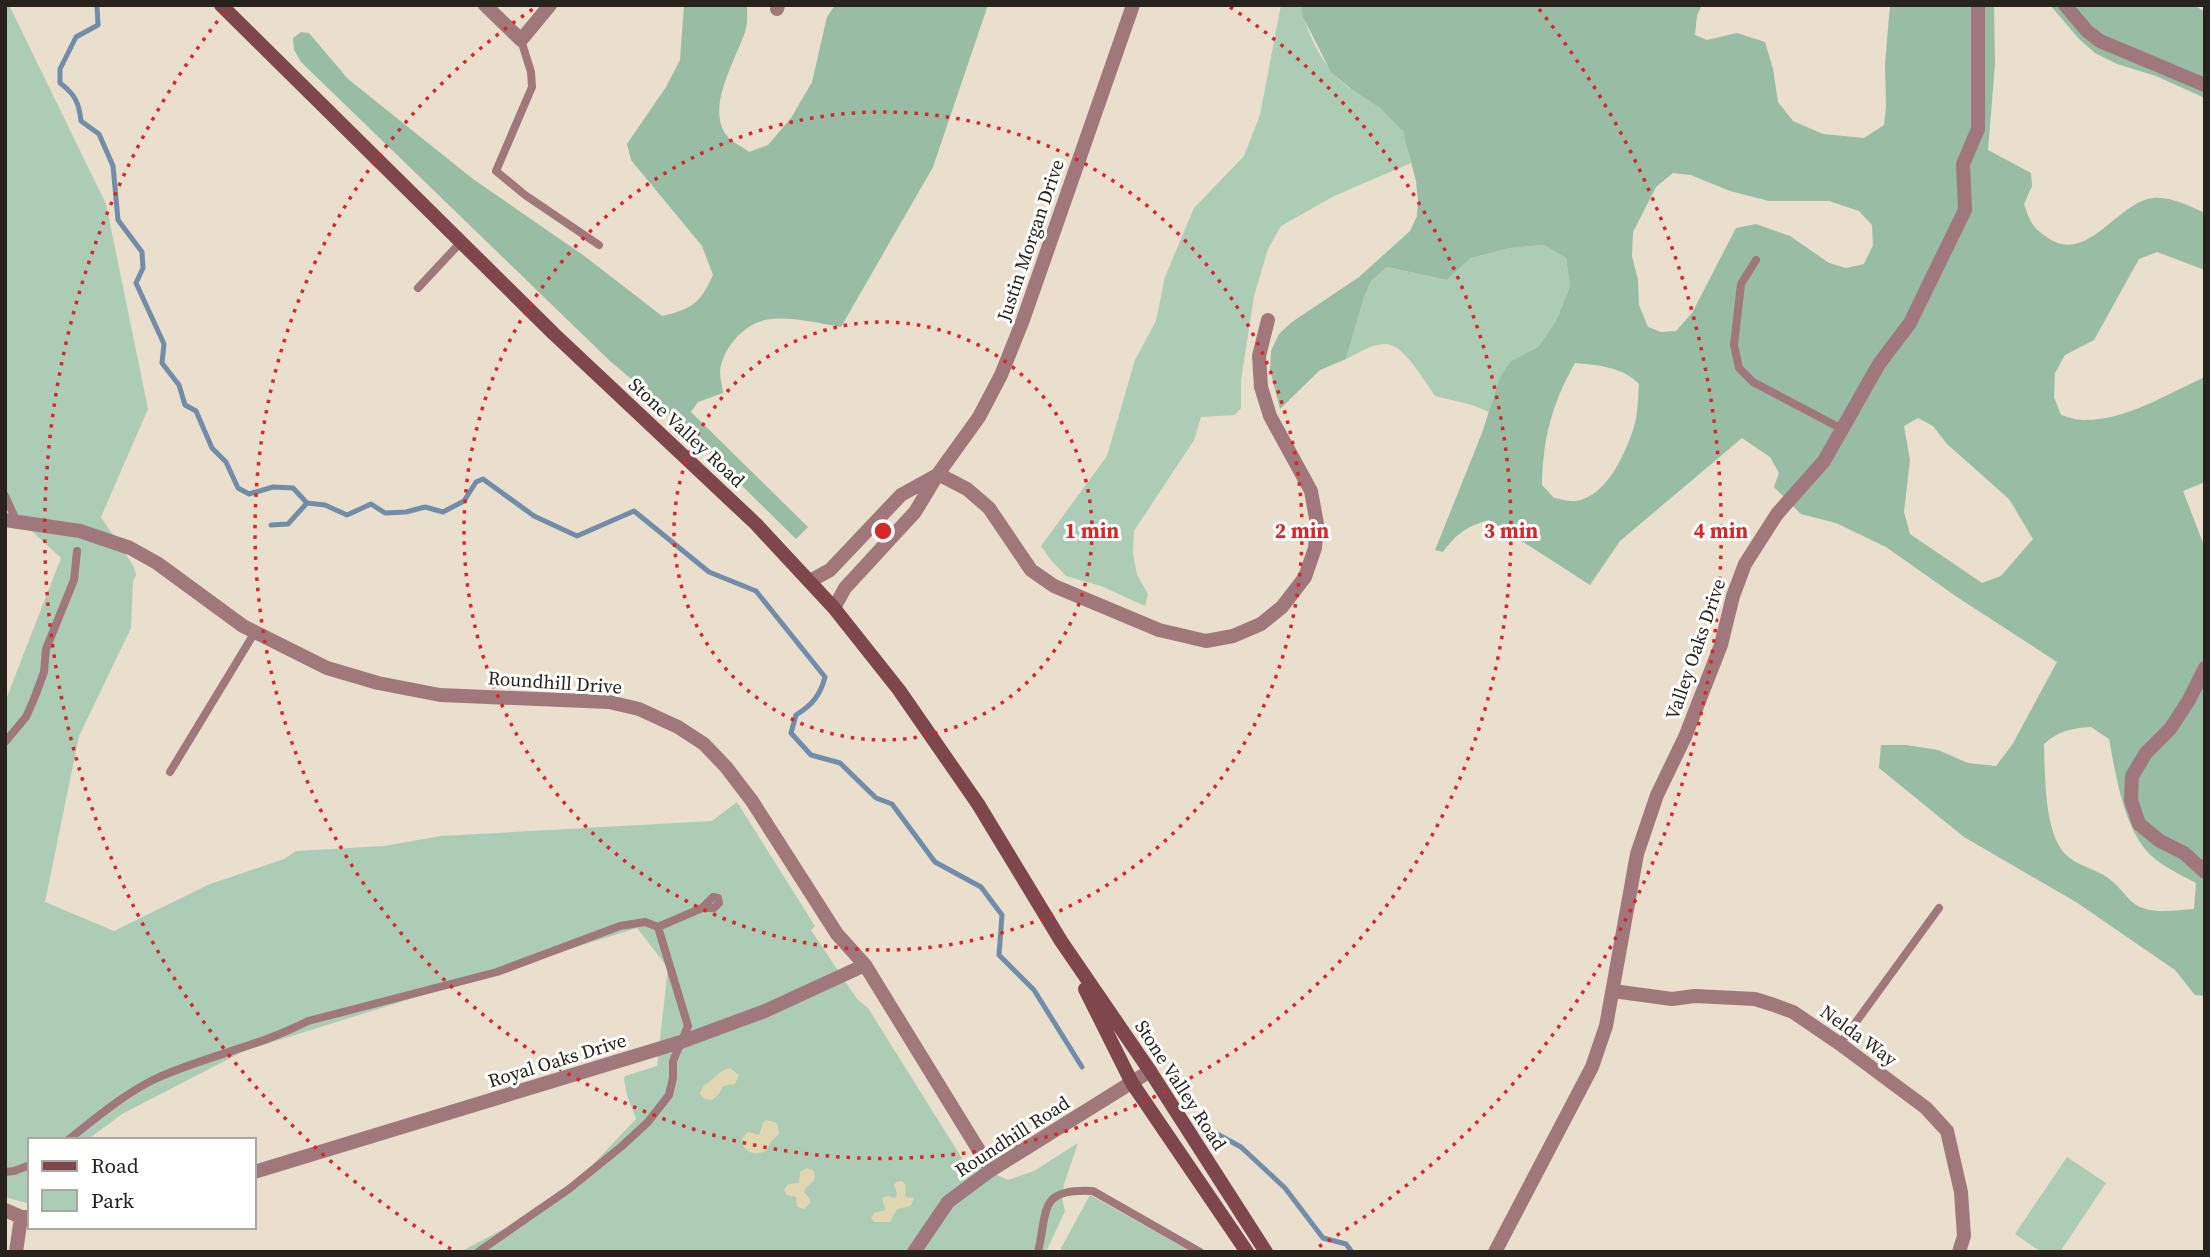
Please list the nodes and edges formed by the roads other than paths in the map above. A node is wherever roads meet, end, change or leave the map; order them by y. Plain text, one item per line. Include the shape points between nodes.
1 (221, 5) edge
2 (485, 5) edge
3 (550, 5) edge
4 (1133, 5) edge
5 (1979, 5) edge
6 (2065, 5) edge
7 (521, 40) junction
8 (2205, 85) edge
9 (461, 242) junction
10 (599, 245) dead end
11 (1756, 260) dead end
12 (418, 288) dead end
13 (1268, 320) dead end
14 (1842, 429) junction
15 (938, 474) junction
16 (5, 496) edge
17 (11, 521) edge
18 (77, 551) dead end
19 (810, 581) junction
20 (834, 608) junction
21 (255, 632) junction
22 (2205, 668) edge
23 (5, 742) edge
24 (170, 772) dead end
25 (2205, 872) edge
26 (702, 908) dead end
27 (1939, 908) dead end
28 (658, 928) junction
29 (1061, 941) junction
30 (865, 965) junction
31 (1613, 991) junction
32 (681, 1042) junction
33 (1840, 1044) junction
34 (1150, 1071) junction
35 (1132, 1083) junction
36 (71, 1138) edge
37 (28, 1166) edge
38 (991, 1170) junction
39 (256, 1171) edge
40 (5, 1172) edge
41 (5, 1210) edge
42 (25, 1217) edge
43 (1243, 1250) edge
44 (16, 1252) edge
45 (478, 1252) edge
46 (914, 1252) edge
47 (1038, 1252) edge
48 (1200, 1252) edge
49 (1266, 1252) edge
50 (1495, 1252) edge
51 (1959, 1252) edge

1 - 9 street, Stone Valley Road
2 - 7 street
3 - 7 street
4 - 15 street, Justin Morgan Drive via 1005,364 979,416
5 - 14 street, Valley Oaks Drive via 1978,129 1963,164 1965,210 1910,323 1879,364
6 - 8 street via 2100,41
7 - 10 lane via 532,87 496,171
9 - 12 lane
9 - 19 street, Stone Valley Road
11 - 14 lane via 1741,284 1734,345 1739,368 1753,382
13 - 15 street via 1259,356 1261,387 1270,415 1311,491 1317,524 1305,577 1282,607 1261,624 1206,641 1158,629 1054,586 1031,570 989,508 967,489
14 - 31 street, Valley Oaks Drive via 1824,461 1777,514 1745,564 1721,645 1637,854
15 - 19 street via 901,495 830,570
15 - 20 street, Justin Morgan Drive via 915,512 845,588
16 - 17 lane
17 - 21 street, Roundhill Drive via 80,531 130,548
18 - 23 lane via 74,580 46,649 34,699
19 - 20 street, Stone Valley Road
20 - 29 street, Stone Valley Road via 900,690 978,804
21 - 24 lane
21 - 30 street, Roundhill Drive via 327,668 378,683 440,695 609,702 639,709 678,727 704,744 726,767 837,934
22 - 25 street via 2170,729 2146,752 2132,776 2131,800 2139,824
26 - 28 lane
27 - 33 lane
28 - 32 lane via 688,1026
28 - 36 lane via 645,922 620,926 497,972 308,1021 155,1079
29 - 34 street, Stone Valley Road
29 - 35 street, Stone Valley Road
30 - 32 street, Royal Oaks Drive via 765,1011
30 - 38 street, Roundhill Drive
31 - 33 street, Nelda Way via 1672,999 1755,999 1793,1012
31 - 50 street, Valley Oaks Drive via 1592,1067
32 - 39 street, Royal Oaks Drive
32 - 45 lane via 673,1061 669,1095 648,1122 569,1189
33 - 51 street, Nelda Way via 1926,1108 1947,1132 1961,1192 1964,1237
34 - 35 street, Roundhill Road
34 - 49 street, Stone Valley Road
35 - 38 street, Roundhill Road
35 - 43 street, Stone Valley Road
37 - 40 lane
38 - 46 street, Roundhill Road via 948,1202
41 - 42 street
42 - 44 street
47 - 48 lane via 1046,1208 1054,1196 1084,1190

